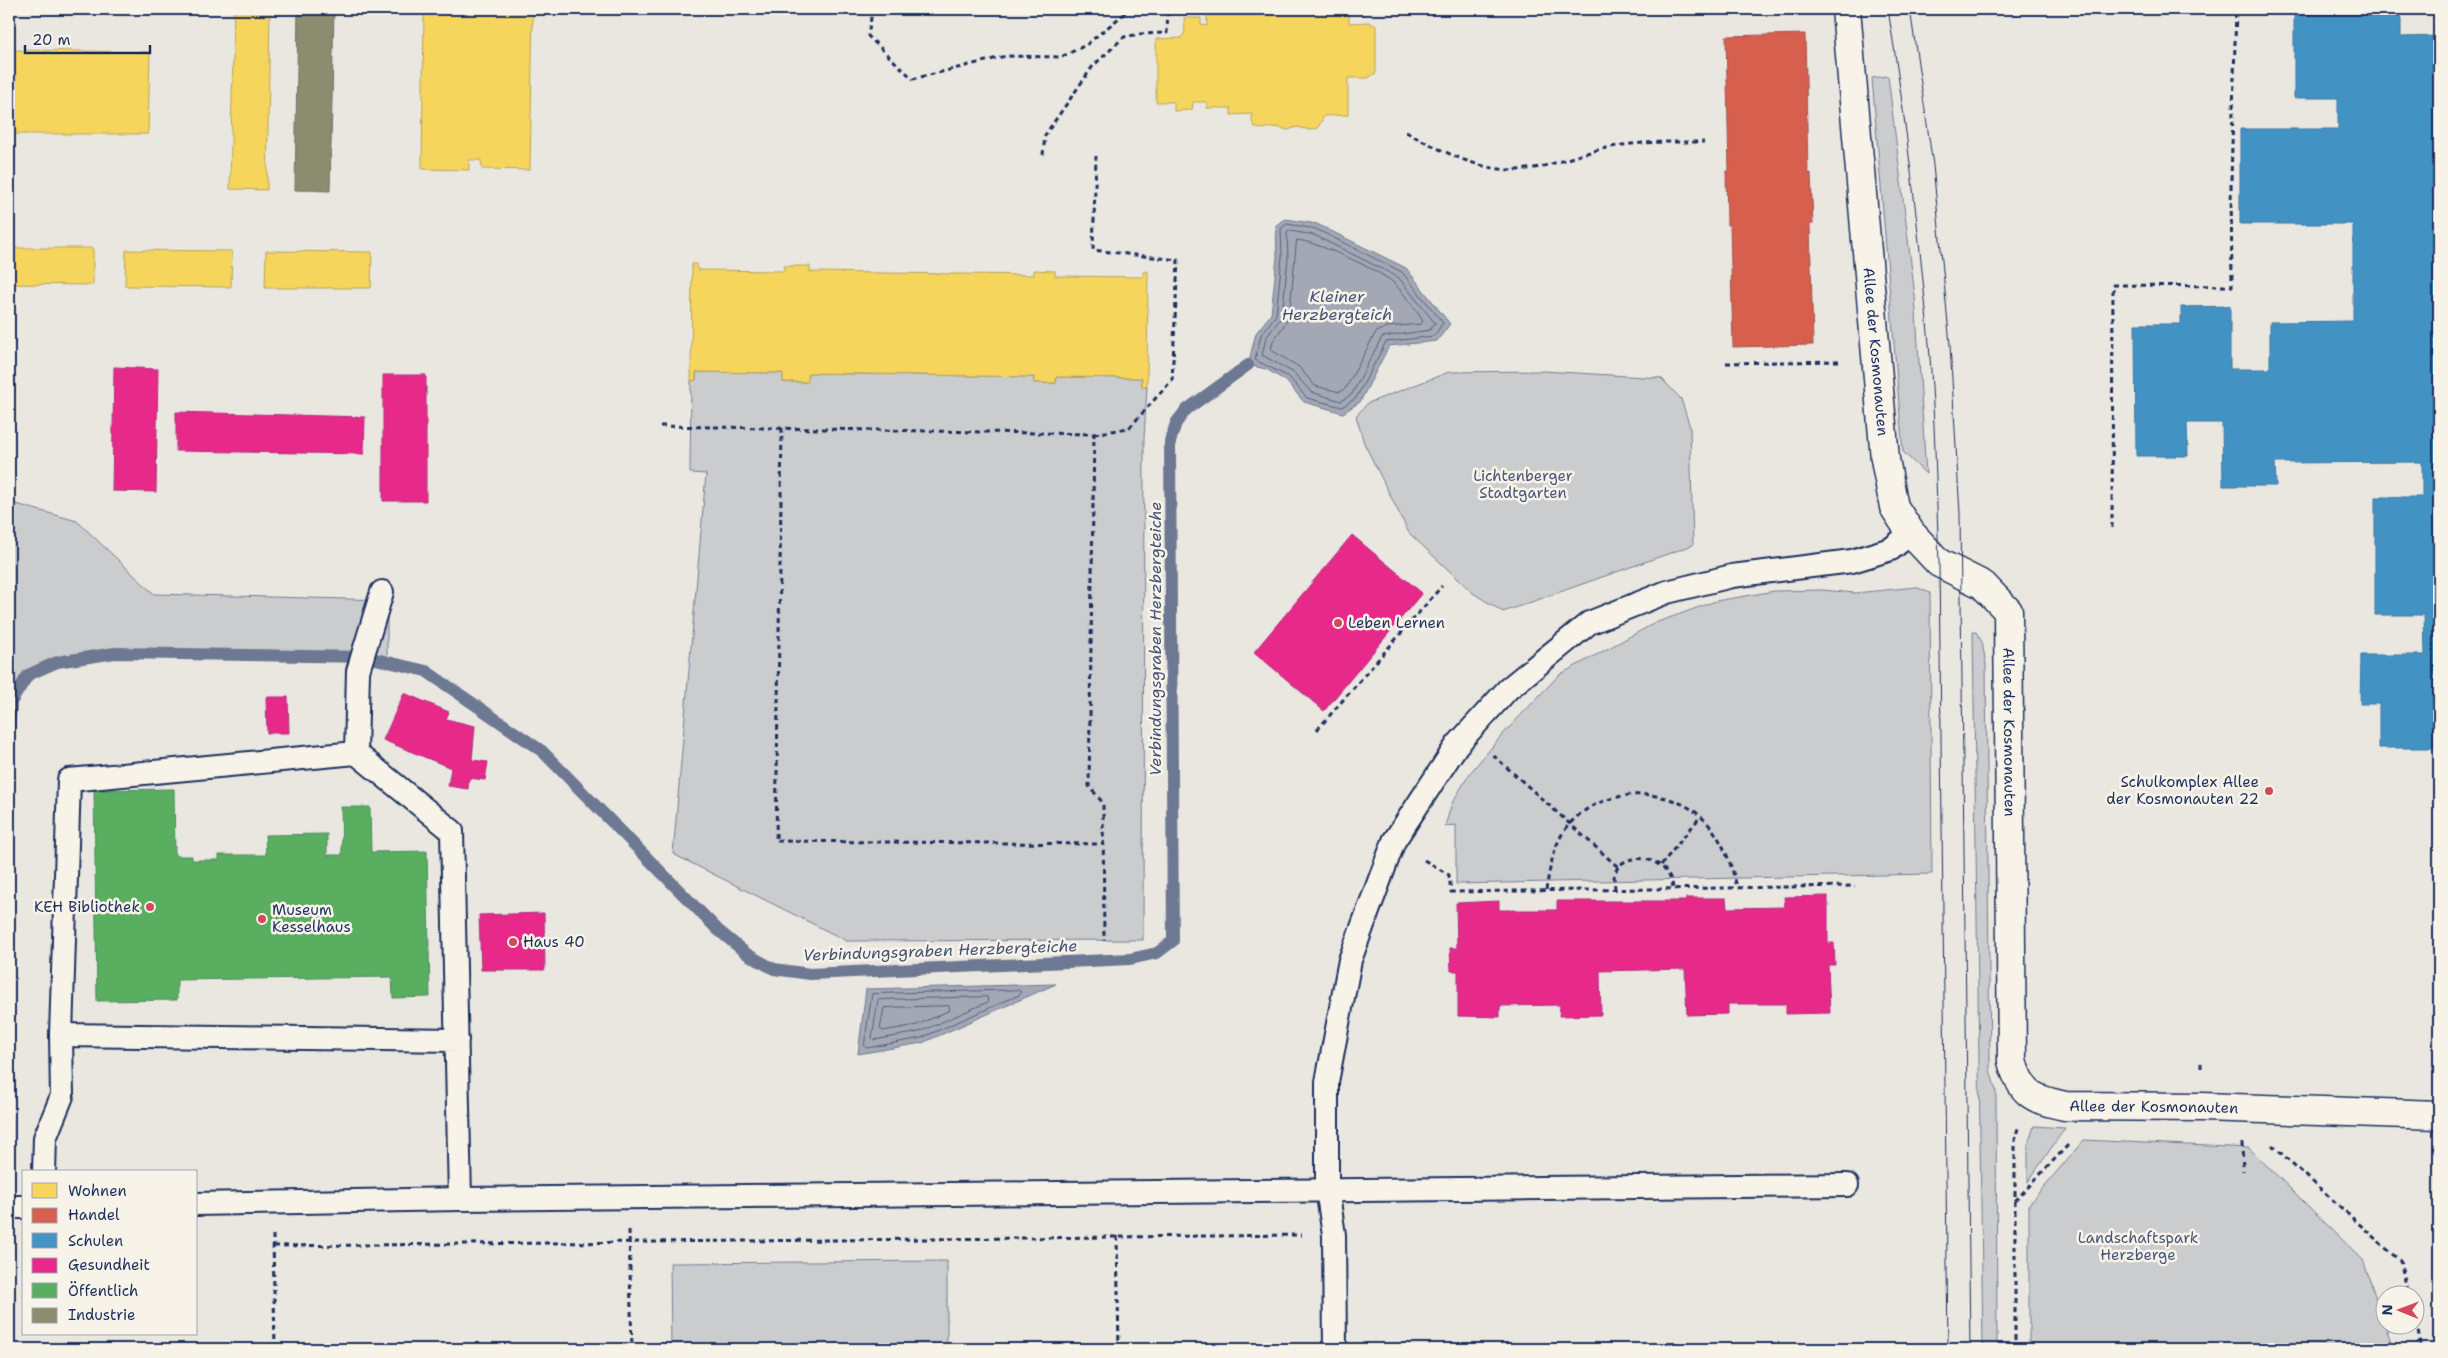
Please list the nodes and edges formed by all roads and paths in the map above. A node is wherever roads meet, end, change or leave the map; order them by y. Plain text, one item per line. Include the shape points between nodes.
1 (876, 9) edge
2 (1130, 9) edge
3 (1168, 9) edge
4 (1846, 9) edge
5 (2236, 9) edge
6 (1406, 132) dead end
7 (1704, 142) dead end
8 (1043, 155) dead end
9 (1096, 156) dead end
10 (1846, 360) dead end
11 (1726, 363) dead end
12 (660, 426) dead end
13 (782, 428) junction
14 (1094, 434) junction
15 (2112, 528) dead end
16 (1911, 533) junction
17 (1442, 586) dead end
18 (382, 592) dead end
19 (1317, 730) dead end
20 (1469, 732) junction
21 (356, 753) junction
22 (1700, 816) junction
23 (1570, 825) junction
24 (1394, 841) junction
25 (1103, 844) junction
26 (1661, 865) junction
27 (1618, 867) junction
28 (1856, 886) dead end
29 (1737, 887) junction
30 (1673, 888) junction
31 (1615, 889) junction
32 (1546, 890) junction
33 (1104, 941) dead end
34 (61, 1035) junction
35 (457, 1040) junction
36 (2026, 1093) junction
37 (2439, 1120) edge
38 (2077, 1136) dead end
39 (2242, 1138) dead end
40 (2266, 1138) dead end
41 (44, 1170) edge
42 (2244, 1171) dead end
43 (1847, 1185) dead end
44 (1327, 1189) junction
45 (629, 1198) junction
46 (460, 1199) junction
47 (2015, 1201) junction
48 (272, 1202) junction
49 (198, 1204) edge
50 (9, 1207) edge
51 (22, 1207) edge
52 (1334, 1234) junction
53 (1117, 1236) junction
54 (629, 1242) junction
55 (274, 1246) junction
56 (2406, 1286) edge
57 (2419, 1336) edge
58 (275, 1349) edge
59 (632, 1349) edge
60 (1119, 1349) edge
61 (1335, 1349) edge
62 (2015, 1349) edge
63 (2422, 1349) edge

1 - 2 path via 870,18 868,36 914,79 1006,56 1061,57 1086,45
3 - 8 path via 1167,33 1124,37 1093,66 1045,135
4 - 16 street, Allee der Kosmonauten via 1885,459 1894,508
5 - 15 path via 2231,180 2232,286 2113,285
6 - 7 path via 1451,155 1516,170 1628,145
9 - 14 path via 1093,250 1178,260 1172,380 1129,428
10 - 11 path
12 - 13 path
13 - 14 path
13 - 25 path via 776,841
14 - 25 path via 1089,786 1103,803
16 - 20 lane via 1891,549 1852,561 1732,576 1667,592 1589,623 1508,689
16 - 36 street, Allee der Kosmonauten via 1939,563 1983,585 2008,611 2012,1061 2017,1079
17 - 19 path
18 - 21 lane via 358,671
20 - 23 path
20 - 24 lane via 1457,745
21 - 34 lane via 69,780
21 - 35 lane via 452,831
22 - 23 path via 1671,800 1636,795 1593,804
22 - 26 path
22 - 29 path via 1725,849
23 - 27 path
23 - 32 path via 1560,838
24 - 32 path via 1450,875 1451,892
24 - 44 lane via 1350,960 1327,1082
25 - 33 path
26 - 27 path via 1643,859 1628,860
26 - 30 path via 1671,877
27 - 31 path via 1614,875
28 - 29 path
29 - 30 path
30 - 31 path
31 - 32 path
34 - 35 lane
34 - 41 lane via 62,1096 45,1138
35 - 46 lane
36 - 37 street, Allee der Kosmonauten via 2065,1106 2202,1107
36 - 47 path via 2015,1140
38 - 47 path
39 - 42 path
40 - 56 path via 2400,1261
43 - 44 lane
44 - 45 lane
44 - 52 lane
45 - 46 lane
45 - 54 path
46 - 48 lane
47 - 62 path
48 - 49 lane
48 - 55 path
50 - 51 lane
52 - 53 path
52 - 61 lane
53 - 54 path
53 - 60 path
54 - 55 path
54 - 59 path
55 - 58 path
57 - 63 path

